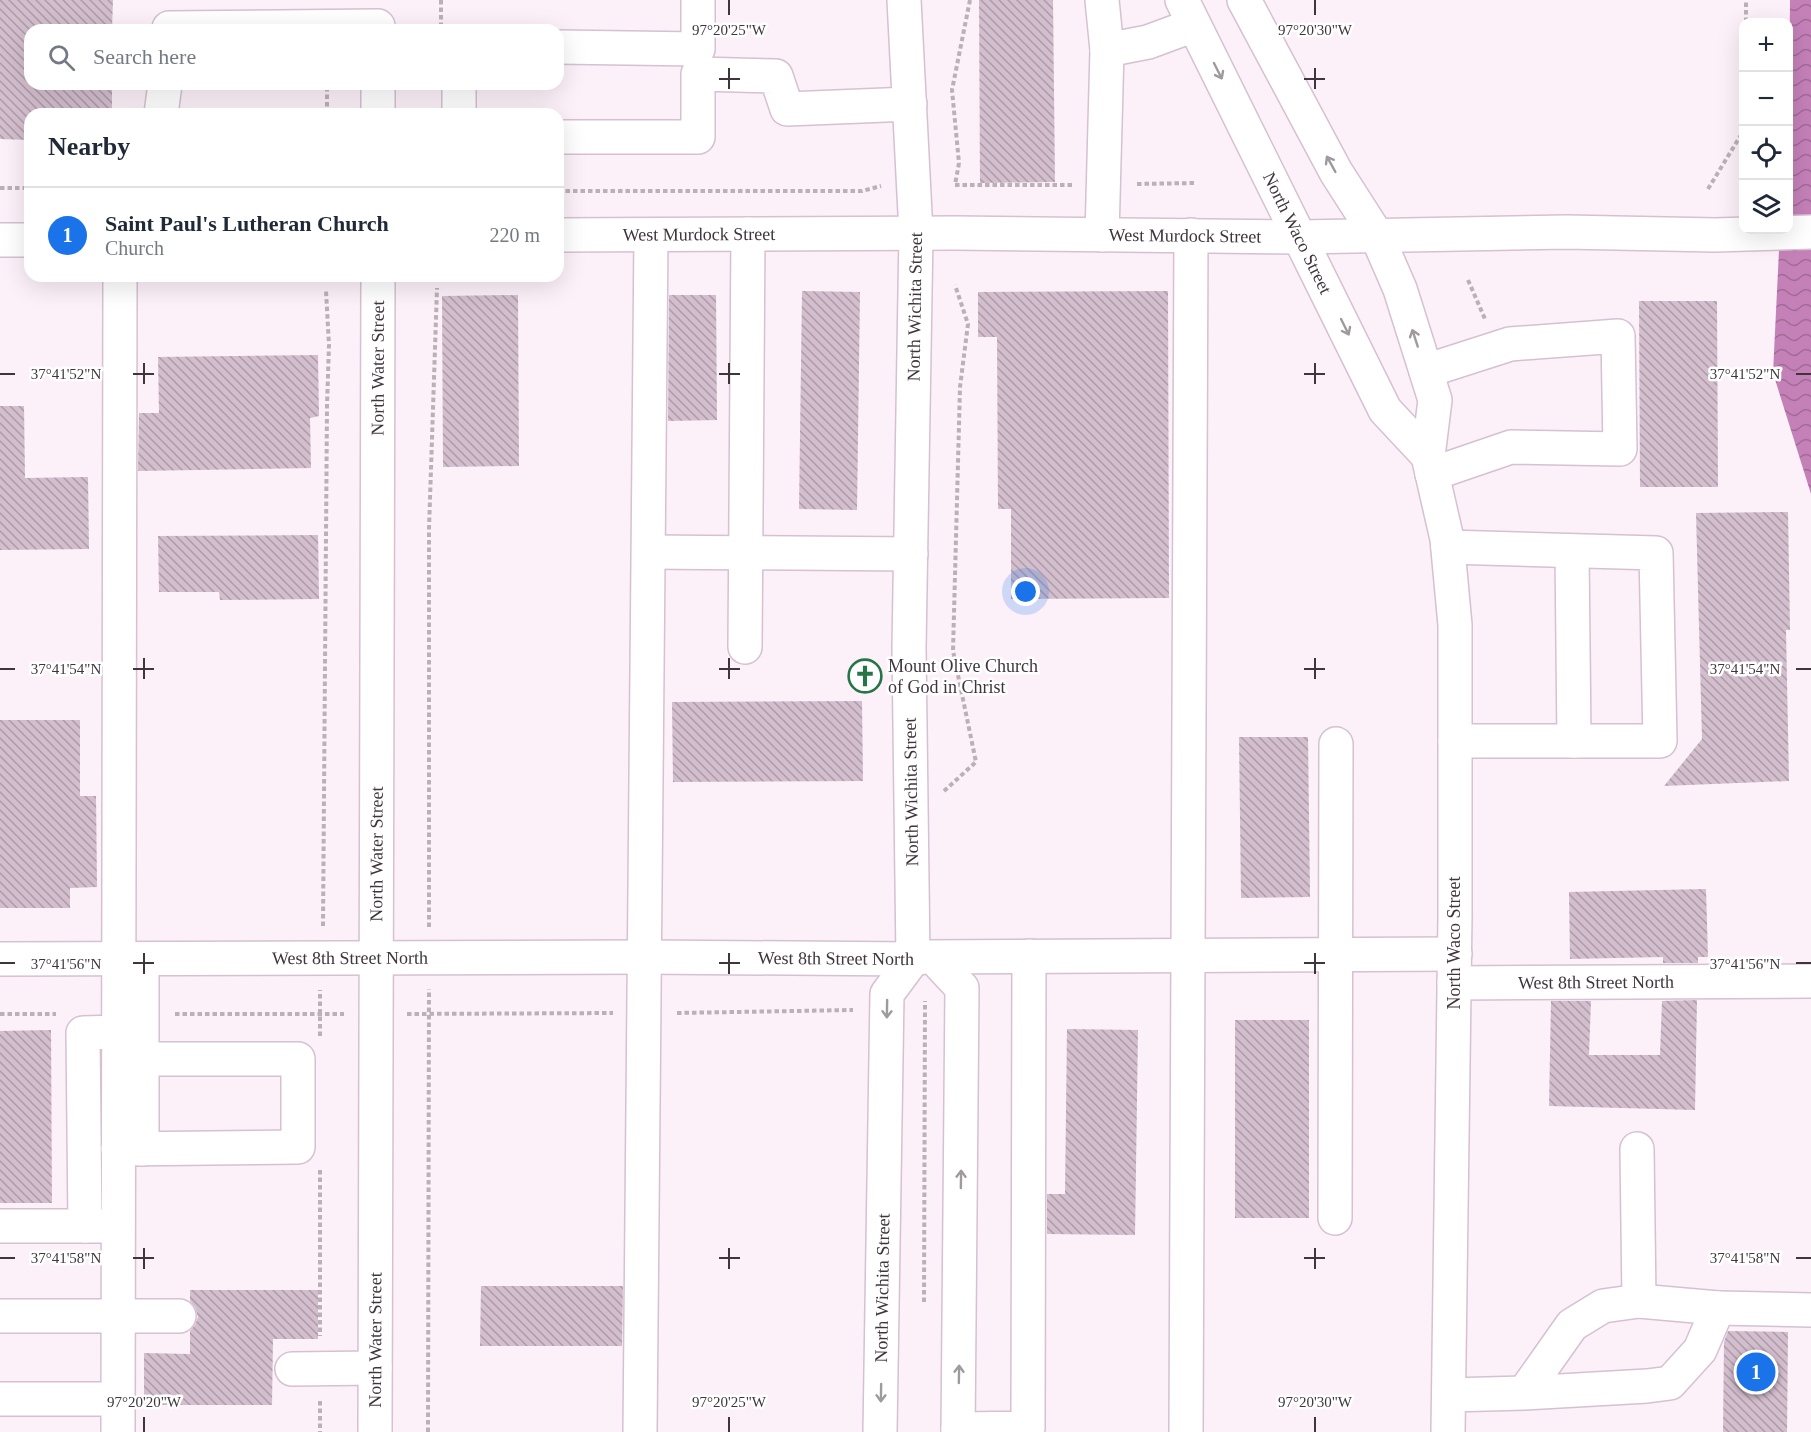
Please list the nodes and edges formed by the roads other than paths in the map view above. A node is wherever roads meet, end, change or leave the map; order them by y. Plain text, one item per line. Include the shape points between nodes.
1 (698, 0) edge
2 (904, 0) edge
3 (1102, 0) edge
4 (1244, 0) edge
5 (1188, 13) edge
6 (378, 19) edge
7 (262, 24) edge
8 (564, 48) edge
9 (1107, 50) junction
10 (698, 61) junction
11 (164, 90) edge
12 (378, 90) edge
13 (459, 90) edge
14 (910, 104) junction
15 (162, 108) edge
16 (378, 108) edge
17 (459, 108) edge
18 (564, 137) edge
19 (1811, 232) edge
20 (916, 233) junction
21 (748, 234) junction
22 (651, 235) junction
23 (1102, 235) junction
24 (1191, 235) junction
25 (564, 236) edge
26 (1377, 236) junction
27 (1301, 237) junction
28 (0, 240) edge
29 (24, 240) edge
30 (120, 282) edge
31 (378, 282) edge
32 (1426, 371) junction
33 (1430, 465) junction
34 (1448, 547) junction
35 (1572, 551) junction
36 (649, 552) junction
37 (745, 553) junction
38 (911, 554) junction
39 (745, 647) dead end
40 (1455, 741) junction
41 (1574, 741) junction
42 (1336, 744) dead end
43 (1335, 954) junction
44 (1029, 956) junction
45 (1187, 956) junction
46 (646, 957) junction
47 (375, 958) junction
48 (923, 958) junction
49 (0, 959) edge
50 (130, 959) junction
51 (1454, 968) junction
52 (1811, 981) edge
53 (118, 1032) junction
54 (142, 1059) junction
55 (130, 1149) junction
56 (1637, 1149) dead end
57 (1335, 1218) dead end
58 (0, 1226) edge
59 (85, 1226) junction
60 (118, 1226) junction
61 (1639, 1301) junction
62 (1719, 1308) junction
63 (1811, 1310) edge
64 (0, 1316) edge
65 (179, 1316) dead end
66 (118, 1317) junction
67 (375, 1368) junction
68 (306, 1369) road end
69 (1524, 1393) junction
70 (1449, 1395) junction
71 (0, 1399) edge
72 (118, 1399) junction
73 (958, 1430) edge
74 (118, 1432) edge
75 (375, 1432) edge
76 (640, 1432) edge
77 (880, 1432) edge
78 (1186, 1432) edge
79 (1448, 1432) edge

1 - 10 street
2 - 14 street, North Wichita Street
3 - 9 street
26 -> 4 street, North Waco Street via 1336,172
5 - 9 street via 1148,42
5 -> 27 street, North Waco Street
6 - 7 street
8 - 10 street
9 - 23 street
10 - 14 street via 776,76 788,108
10 - 18 street via 698,137
11 - 15 street
12 - 16 street
13 - 17 street
14 - 20 street, North Wichita Street
19 - 26 street, West Murdock Street
20 - 21 street, West Murdock Street
20 - 23 street, West Murdock Street
20 - 38 street, North Wichita Street
21 - 22 street, West Murdock Street
21 - 37 street
22 - 25 street, West Murdock Street
22 - 36 street
23 - 24 street, West Murdock Street
24 - 27 street, West Murdock Street
24 - 45 street
26 - 27 street, West Murdock Street
32 -> 26 street, North Waco Street via 1400,290
27 -> 33 street, North Waco Street via 1385,410
28 - 29 street
30 - 50 street
31 - 47 street, North Water Street
32 - 33 street, North Waco Street via 1435,400
32 - 33 street via 1510,344 1618,336 1620,449 1511,447
33 - 34 street, North Waco Street
34 - 35 street
34 - 40 street, North Waco Street via 1455,625
35 - 41 street
35 - 41 street via 1656,553 1660,741
36 - 37 street
36 - 46 street
37 - 38 street
37 - 39 street
38 - 48 street, North Wichita Street via 909,648
40 - 41 street
40 - 51 street, North Waco Street
42 - 43 street
43 - 45 street, West 8th Street North
43 - 51 street, West 8th Street North
43 - 57 street
44 - 45 street, West 8th Street North
44 - 48 street, West 8th Street North
44 - 73 street via 1028,1428
45 - 78 street
46 - 47 street, West 8th Street North
46 - 48 street, West 8th Street North
46 - 76 street
47 - 50 street, West 8th Street North
47 - 67 street, North Water Street
73 -> 48 street via 962,988
48 -> 77 street, North Wichita Street via 887,994
49 - 50 street, West 8th Street North
50 - 53 street
50 - 54 street
51 - 52 street, West 8th Street North
51 - 70 street, North Waco Street
53 - 55 street
53 - 59 street via 83,1033
54 - 55 street
54 - 55 street via 298,1059 298,1147
55 - 60 street
56 - 61 street
58 - 59 street
59 - 60 street
60 - 66 street
61 - 62 street
61 - 69 street via 1603,1306 1572,1325
62 - 63 street
62 - 69 street via 1700,1350 1670,1383
64 - 66 street
65 - 66 street
66 - 72 street
67 - 68 street
67 - 75 street, North Water Street
69 - 70 street
70 - 79 street, North Waco Street
71 - 72 street
72 - 74 street

